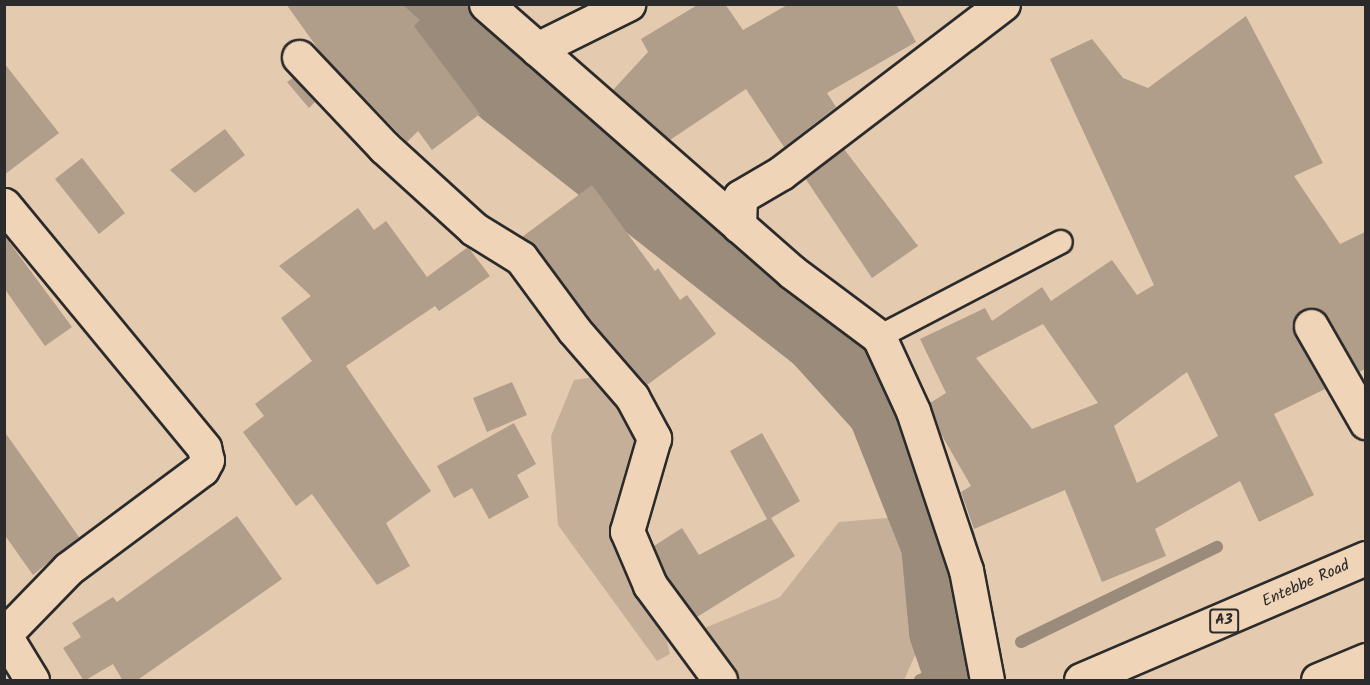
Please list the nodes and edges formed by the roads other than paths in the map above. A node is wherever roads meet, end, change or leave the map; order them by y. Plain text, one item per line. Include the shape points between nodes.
1 (486, 4) edge
2 (628, 4) edge
3 (1003, 4) edge
4 (537, 49) junction
5 (299, 57) dead end
6 (4, 205) edge
7 (739, 226) junction
8 (1061, 242) dead end
9 (1311, 326) dead end
10 (879, 337) junction
11 (1365, 422) edge
12 (1365, 558) edge
13 (5, 634) edge
14 (1365, 660) edge
15 (32, 681) edge
16 (720, 681) edge
17 (987, 681) edge
18 (1081, 681) edge
19 (1318, 681) edge

1 - 4 street
2 - 4 street
3 - 7 street via 781,173 740,197
4 - 7 street
5 - 16 street via 392,154 474,229 520,258 573,330 632,398 654,438 627,531 650,585
6 - 13 street via 204,448 207,460 202,469 68,569
7 - 10 street
8 - 10 lane
9 - 11 street
10 - 17 street via 914,411 966,570
12 - 18 street, Entebbe Road / A3
13 - 15 street
14 - 19 street

